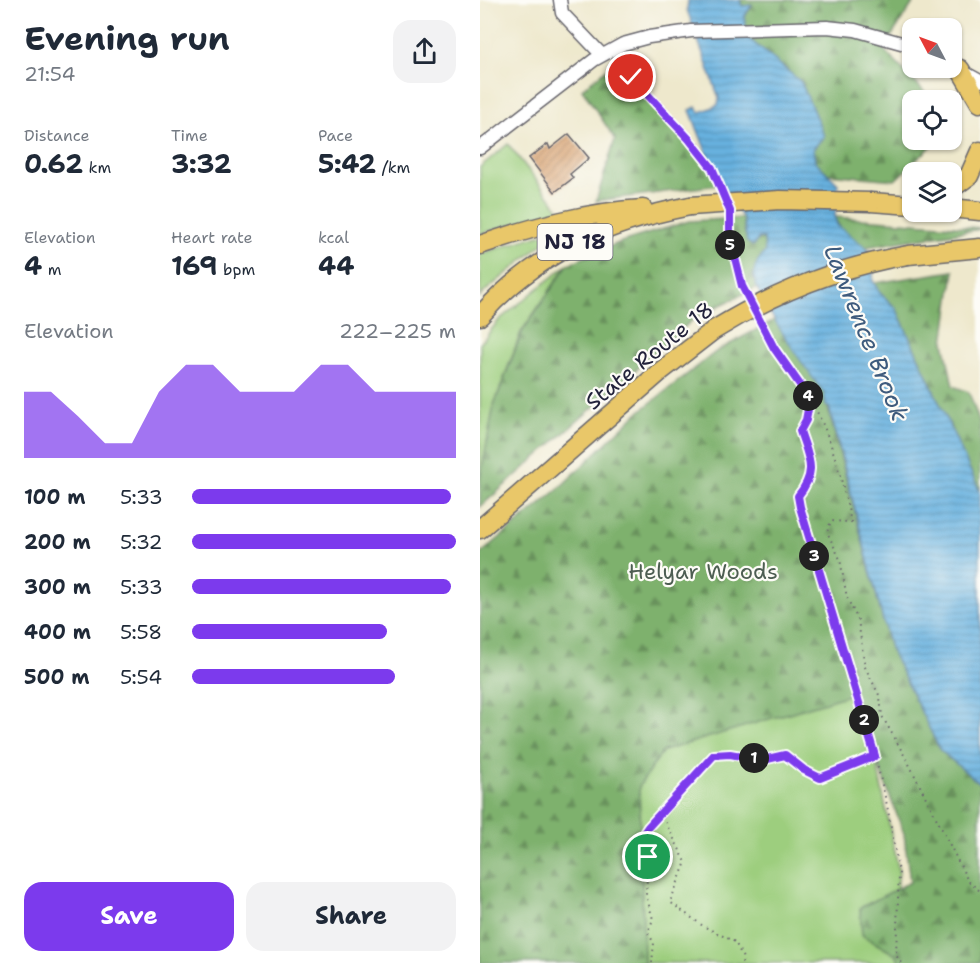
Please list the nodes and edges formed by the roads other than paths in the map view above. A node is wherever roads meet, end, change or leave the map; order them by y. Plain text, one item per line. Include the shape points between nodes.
1 (560, 0) edge
2 (902, 43) edge
3 (607, 52) junction
4 (962, 70) edge
5 (962, 76) edge
6 (980, 81) edge
7 (980, 103) edge
8 (480, 148) edge
9 (980, 151) edge
10 (962, 181) edge
11 (902, 203) edge
12 (690, 206) junction
13 (962, 209) edge
14 (980, 211) edge
15 (480, 245) edge
16 (980, 248) edge
17 (480, 316) edge
18 (499, 512) junction
19 (480, 529) edge
20 (480, 541) edge

1 - 3 street via 562,13
2 - 3 street via 841,27 748,29 649,37
3 - 8 street
4 - 6 street
5 - 7 highway
9 - 10 highway via 969,176
11 - 12 highway, NJ 18, bridge via 780,200
12 - 15 highway via 609,211
12 - 17 highway, NJ 18 via 623,222 572,243 523,275
13 - 14 highway
16 - 18 highway, State Route 18, bridge via 908,255 855,266 797,287 714,330
18 - 19 highway, State Route 18
18 - 20 highway

